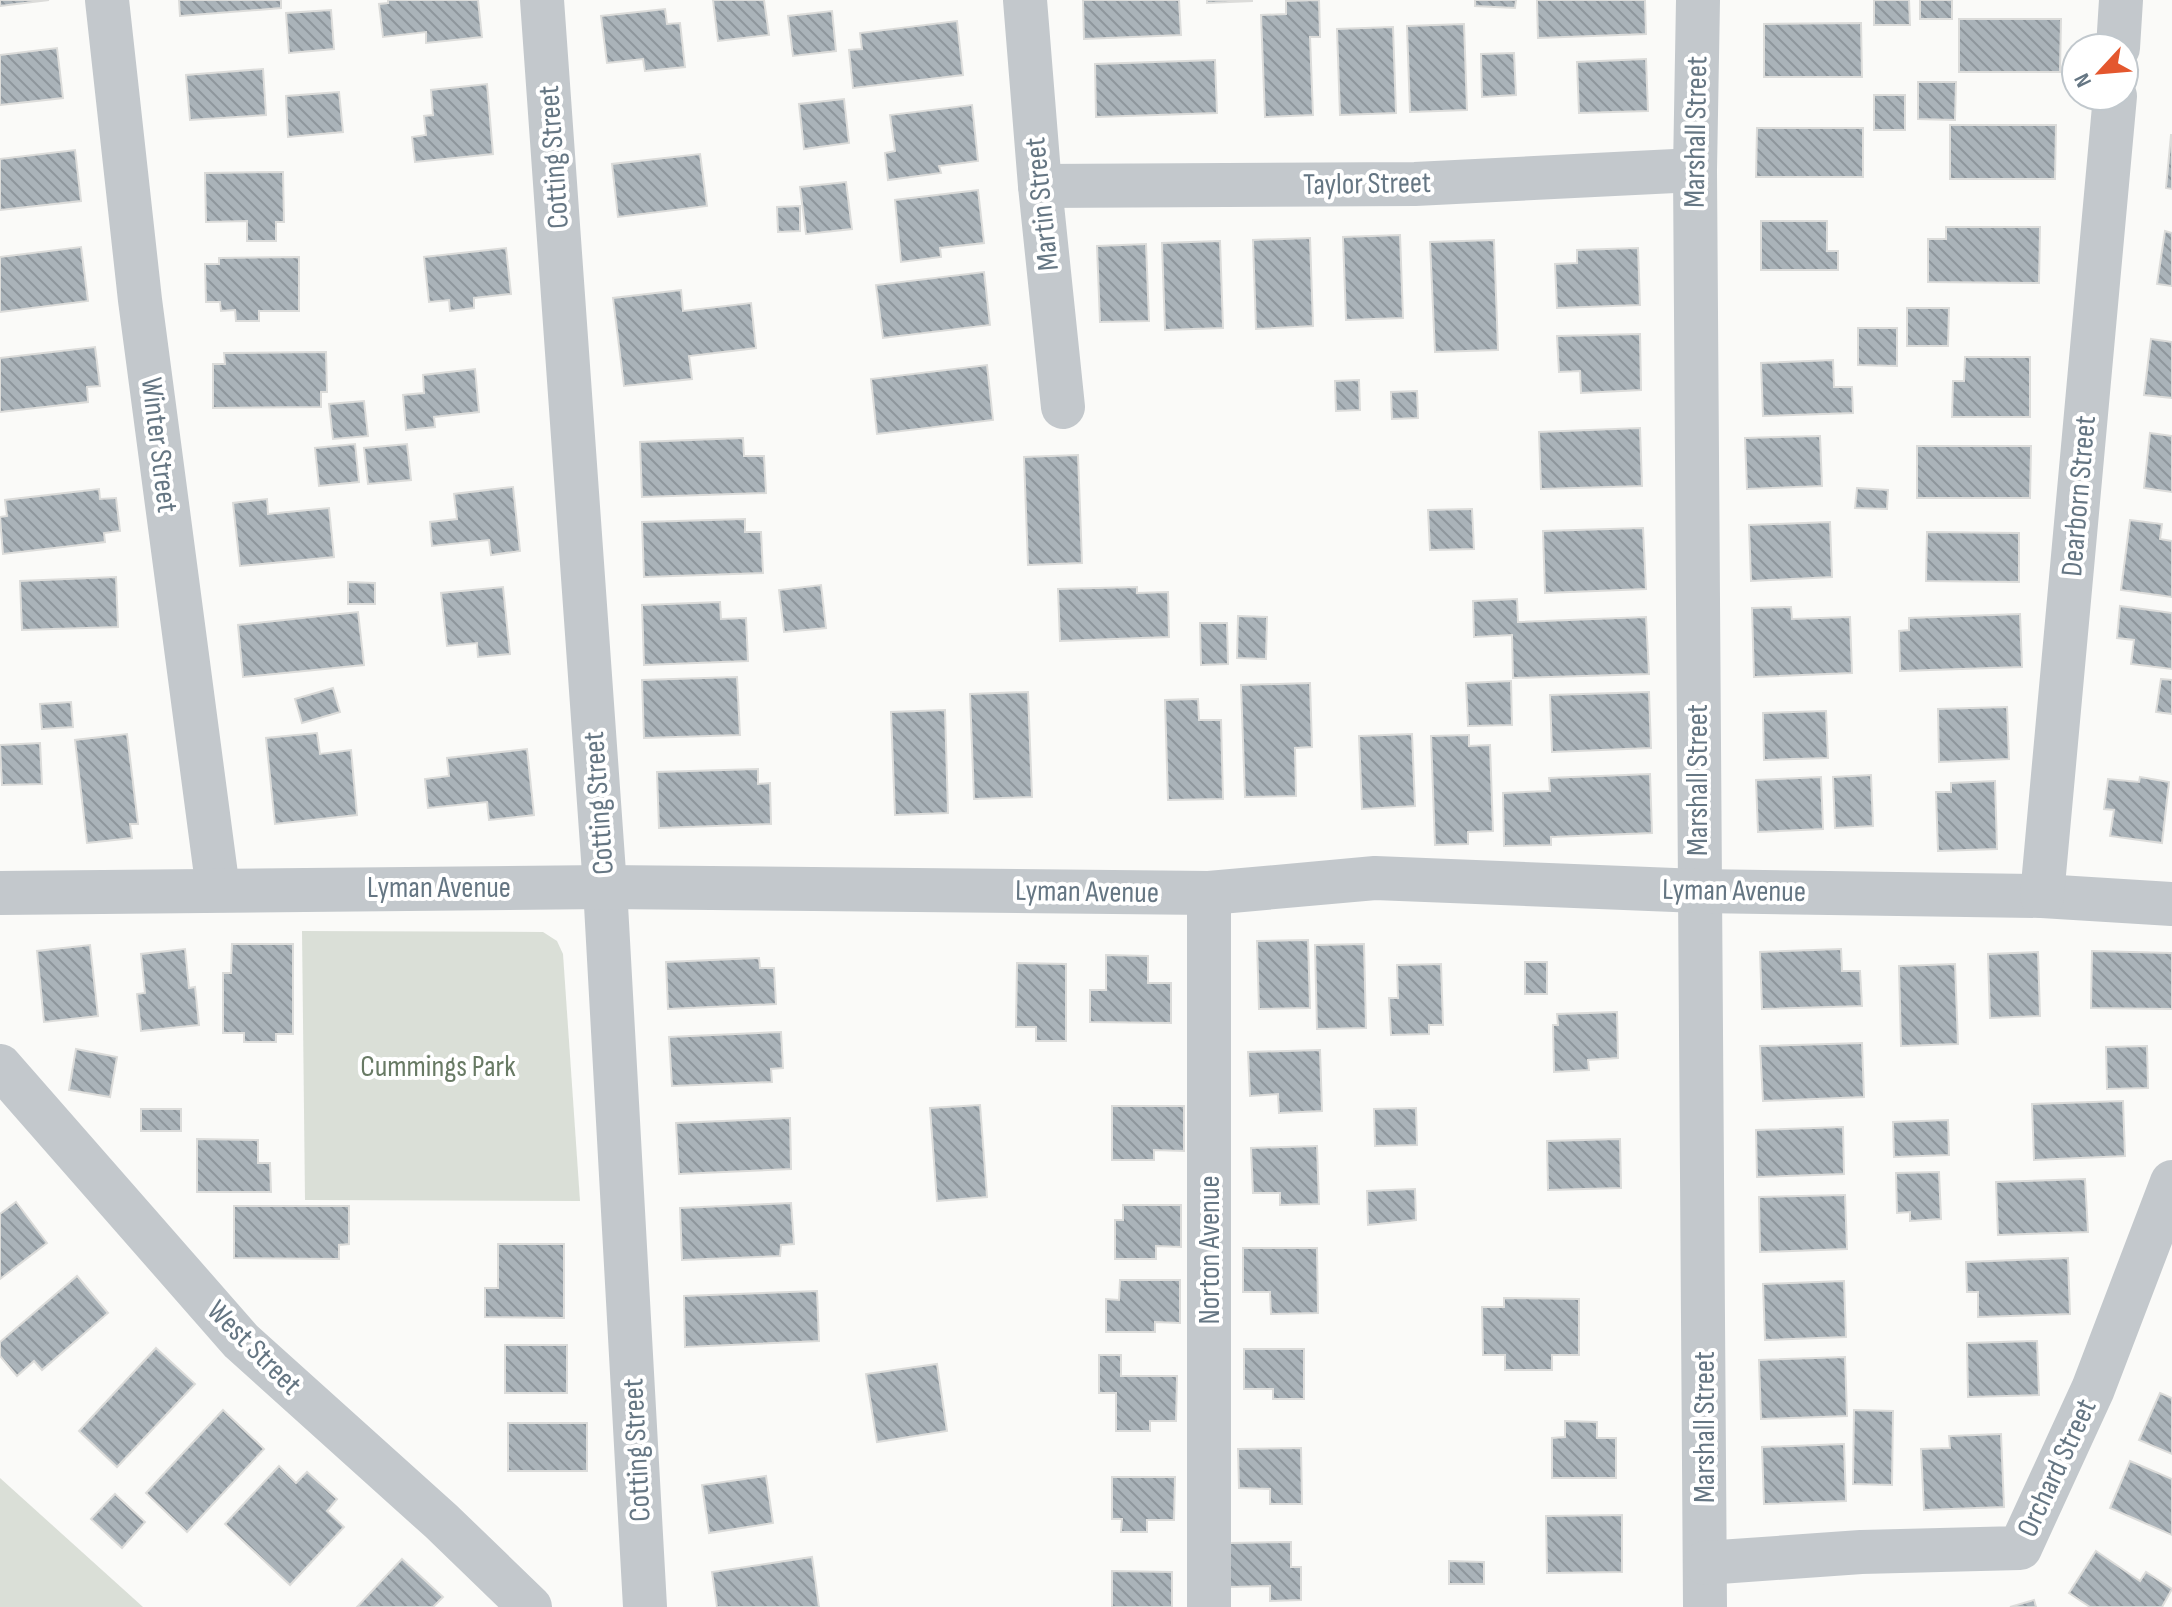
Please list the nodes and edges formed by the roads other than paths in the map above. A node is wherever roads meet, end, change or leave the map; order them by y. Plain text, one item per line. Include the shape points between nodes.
1 (107, 0) edge
2 (542, 0) edge
3 (1025, 0) edge
4 (1698, 0) edge
5 (2121, 0) edge
6 (2119, 32) edge
7 (2114, 112) edge
8 (1695, 170) junction
9 (1040, 186) junction
10 (1063, 407) dead end
11 (605, 887) junction
12 (218, 890) junction
13 (1699, 891) junction
14 (0, 893) edge
15 (1209, 893) junction
16 (2042, 896) junction
17 (2172, 904) edge
18 (0, 1066) edge
19 (2172, 1182) edge
20 (1705, 1563) junction
21 (530, 1607) edge
22 (645, 1607) edge
23 (1209, 1607) edge
24 (1705, 1607) edge

1 - 12 street, Winter Street via 140,300
2 - 11 street, Cotting Street
3 - 9 street, Martin Street
4 - 8 street, Marshall Street
5 - 6 street
7 - 16 street, Dearborn Street
8 - 9 street, Taylor Street via 1415,184
8 - 13 street, Marshall Street
9 - 10 street, Martin Street
11 - 12 street, Lyman Avenue
11 - 15 street, Lyman Avenue
11 - 22 street, Cotting Street
12 - 14 street, Lyman Avenue
13 - 15 street, Lyman Avenue via 1375,878
13 - 16 street, Lyman Avenue
13 - 20 street, Marshall Street
15 - 23 street, Norton Avenue
16 - 17 street, Lyman Avenue
18 - 21 street, West Street via 241,1341
19 - 20 street, Orchard Street via 2093,1389 2020,1548
20 - 24 street, Marshall Street

